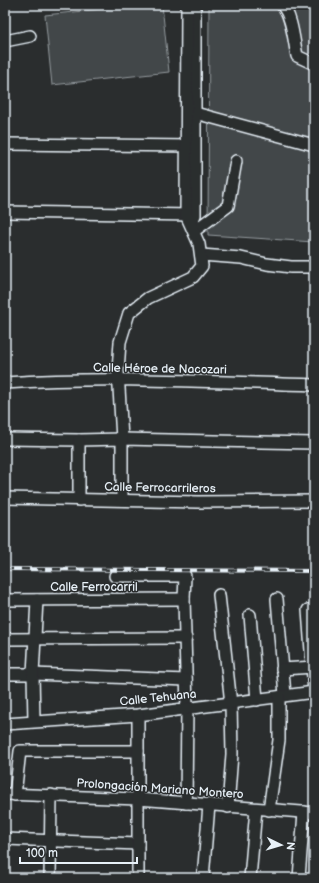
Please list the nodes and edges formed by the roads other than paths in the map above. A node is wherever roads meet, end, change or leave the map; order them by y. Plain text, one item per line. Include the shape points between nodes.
1 (187, 5) edge
2 (195, 5) edge
3 (282, 5) edge
4 (30, 36) dead end
5 (5, 41) edge
6 (312, 63) dead end
7 (191, 113) junction
8 (5, 144) edge
9 (314, 145) edge
10 (191, 146) junction
11 (236, 162) dead end
12 (5, 212) edge
13 (192, 221) junction
14 (201, 255) junction
15 (314, 267) edge
16 (119, 380) junction
17 (5, 383) edge
18 (314, 385) edge
19 (5, 439) edge
20 (122, 439) junction
21 (79, 440) junction
22 (314, 443) edge
23 (5, 498) edge
24 (79, 500) junction
25 (122, 500) junction
26 (314, 501) edge
27 (115, 576) dead end
28 (220, 595) dead end
29 (184, 599) junction
30 (277, 599) dead end
31 (5, 600) edge
32 (37, 600) junction
33 (308, 610) dead end
34 (250, 615) dead end
35 (186, 638) junction
36 (5, 639) edge
37 (35, 639) junction
38 (313, 667) edge
39 (282, 669) junction
40 (5, 674) edge
41 (33, 674) junction
42 (186, 680) junction
43 (314, 692) edge
44 (282, 696) junction
45 (257, 700) junction
46 (231, 704) junction
47 (187, 708) junction
48 (138, 715) junction
49 (34, 721) junction
50 (5, 724) edge
51 (138, 751) junction
52 (10, 794) edge
53 (51, 795) junction
54 (138, 799) junction
55 (186, 803) junction
56 (209, 806) junction
57 (228, 807) junction
58 (256, 809) junction
59 (269, 810) junction
60 (309, 812) edge
61 (5, 839) edge
62 (51, 840) junction
63 (138, 844) junction
64 (50, 878) edge
65 (138, 878) edge
66 (203, 878) edge
67 (250, 878) edge
68 (299, 878) edge

1 - 7 street
2 - 7 street
3 - 6 street via 290,19 297,56
4 - 5 street
7 - 9 street
7 - 10 street
8 - 10 street
10 - 13 street
11 - 13 street via 228,206
12 - 13 street
13 - 14 street
14 - 15 street via 241,258 291,267
14 - 16 street via 202,266 193,276 148,298 129,313 120,342
16 - 17 street, Calle Héroe de Nacozari
16 - 18 street, Calle Héroe de Nacozari
16 - 20 street
19 - 21 street
20 - 21 street
20 - 22 street
20 - 25 street
21 - 24 street
23 - 24 street, Calle Ferrocarrileros
24 - 25 street, Calle Ferrocarrileros
25 - 26 street, Calle Ferrocarrileros
27 - 29 street via 185,576
28 - 46 street
29 - 32 street, Calle Ferrocarril
29 - 35 street
30 - 39 street
31 - 32 street, Calle Ferrocarril
32 - 37 street
33 - 38 street
34 - 45 street
35 - 37 street
35 - 42 street
36 - 37 street
37 - 41 street
38 - 39 street
38 - 43 street
39 - 44 street
40 - 41 street
41 - 42 street
41 - 49 street
42 - 47 street
43 - 44 street, Calle Tehuana
44 - 45 street, Calle Tehuana
44 - 59 street
45 - 46 street, Calle Tehuana
46 - 47 street, Calle Tehuana
46 - 57 street via 232,754
47 - 48 street, Calle Tehuana
47 - 55 street
48 - 49 street, Calle Tehuana
48 - 51 street
49 - 50 street, Calle Tehuana
51 - 52 street via 20,751
51 - 54 street
52 - 53 street, Prolongación Mariano Montero
53 - 54 street, Prolongación Mariano Montero
53 - 62 street
54 - 55 street, Prolongación Mariano Montero
54 - 63 street
55 - 56 street, Prolongación Mariano Montero
56 - 57 street, Prolongación Mariano Montero
56 - 66 street
57 - 58 street, Prolongación Mariano Montero
58 - 59 street, Prolongación Mariano Montero
58 - 67 street
59 - 60 street, Prolongación Mariano Montero
60 - 68 street
61 - 62 street
62 - 63 street
62 - 64 street
63 - 65 street

